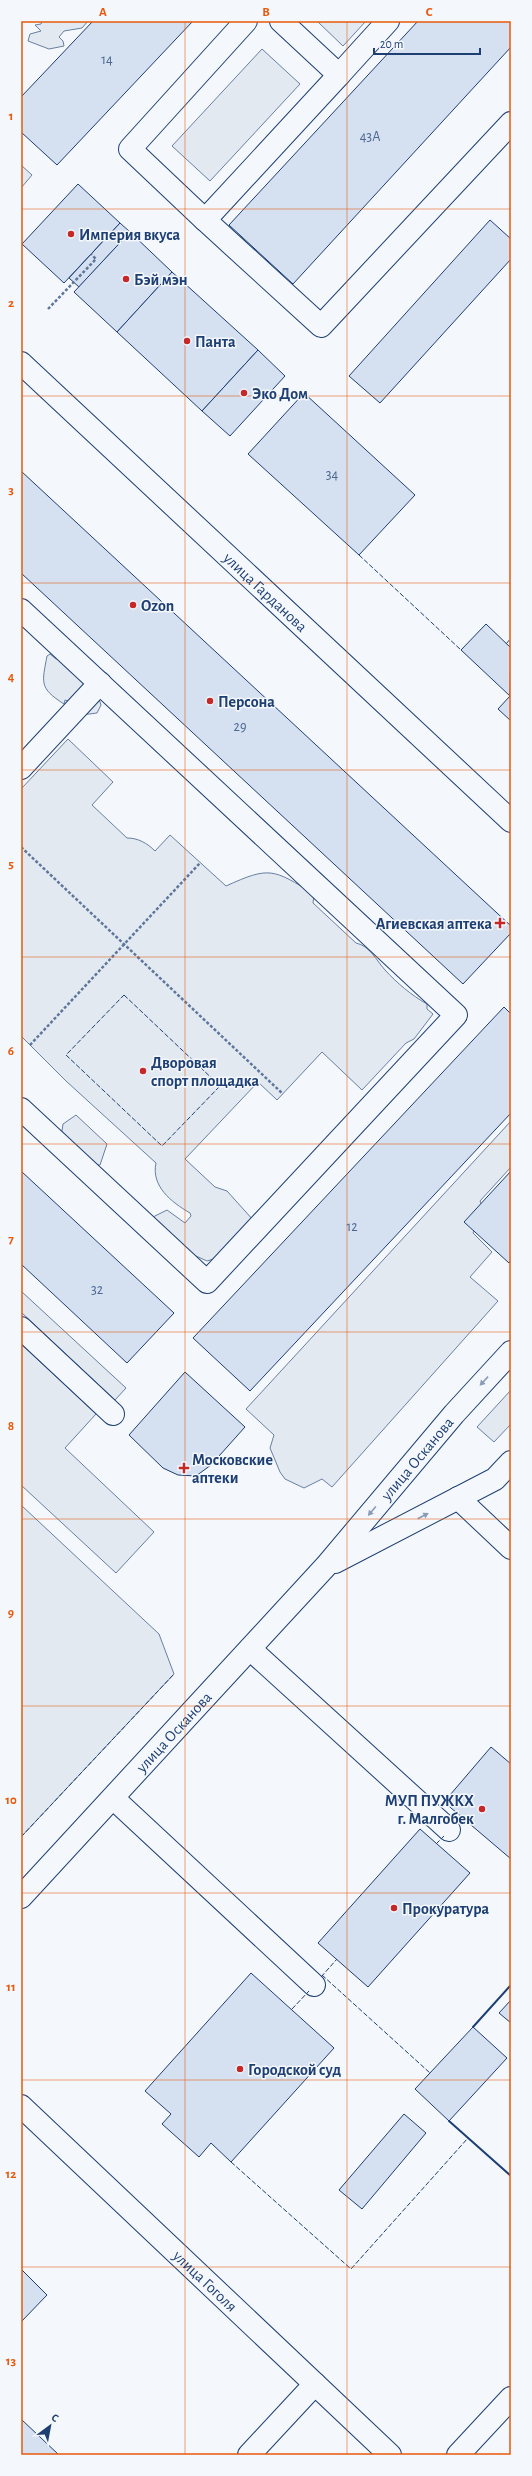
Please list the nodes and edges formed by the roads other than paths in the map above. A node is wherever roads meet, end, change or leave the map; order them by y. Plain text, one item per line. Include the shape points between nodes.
1 (246, 21) edge
2 (281, 21) edge
3 (388, 21) edge
4 (339, 75) junction
5 (511, 124) edge
6 (205, 220) junction
7 (21, 362) edge
8 (21, 610) edge
9 (100, 683) junction
10 (21, 768) edge
11 (511, 821) edge
12 (21, 1109) edge
13 (21, 1328) edge
14 (511, 1352) edge
15 (113, 1414) dead end
16 (511, 1462) edge
17 (458, 1498) junction
18 (511, 1548) edge
19 (326, 1566) junction
20 (250, 1649) junction
21 (113, 1798) junction
22 (449, 1830) dead end
23 (21, 1897) edge
24 (314, 1985) dead end
25 (21, 2106) edge
26 (315, 2384) junction
27 (511, 2398) edge
28 (249, 2455) edge
29 (390, 2455) edge
30 (458, 2455) edge

1 - 6 street via 130,150
2 - 4 street
3 - 4 street
4 - 6 street
5 - 6 street via 321,326
7 - 11 street, улица Гарданова
8 - 9 street
9 - 10 street
9 - 12 street via 456,1015 207,1282
13 - 15 street
14 -> 19 street, улица Осканова via 454,1414
16 - 17 street, улица Осканова via 495,1479
17 - 18 street
19 -> 17 street, улица Осканова
19 - 20 street, улица Осканова
20 - 21 street, улица Осканова
20 - 22 street
21 - 23 street, улица Осканова
21 - 24 street
25 - 26 street, улица Гоголя
26 - 28 street
26 - 29 street, улица Гоголя
27 - 30 street

